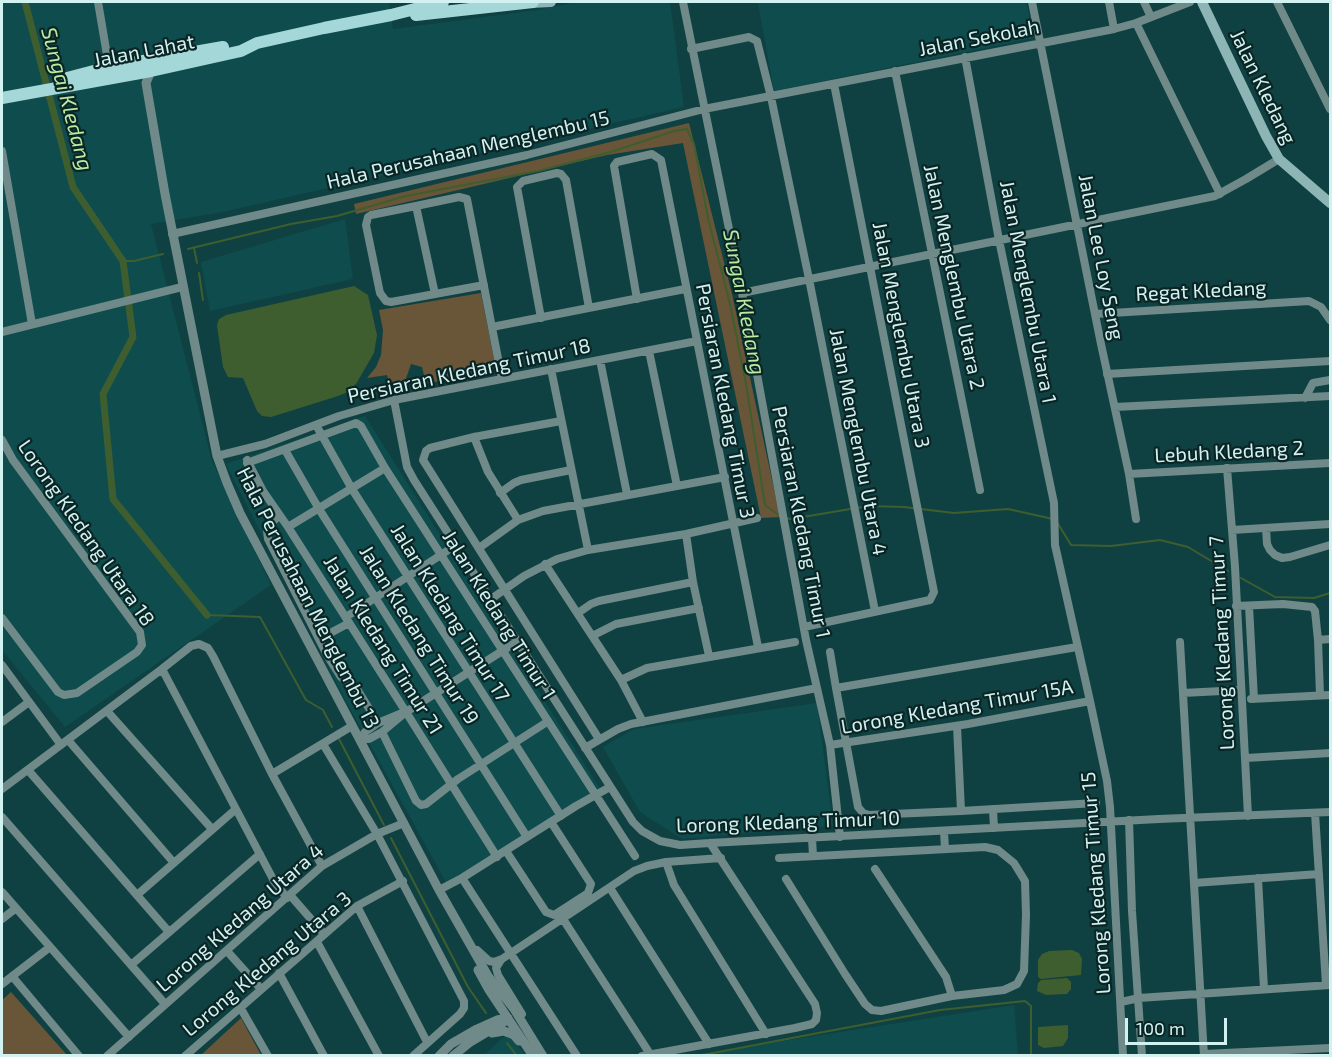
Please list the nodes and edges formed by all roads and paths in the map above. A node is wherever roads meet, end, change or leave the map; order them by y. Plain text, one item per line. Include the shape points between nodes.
1 (98, 2) edge
2 (443, 2) edge
3 (532, 2) edge
4 (551, 2) edge
5 (682, 2) edge
6 (1032, 2) edge
7 (1108, 2) edge
8 (1144, 2) edge
9 (1190, 2) edge
10 (1202, 2) edge
11 (1277, 2) edge
12 (506, 3) edge
13 (391, 15) junction
14 (1151, 17) junction
15 (1136, 23) junction
16 (1114, 29) junction
17 (1041, 43) junction
18 (257, 44) junction
19 (691, 49) junction
20 (965, 57) junction
21 (108, 68) junction
22 (151, 71) junction
23 (895, 71) junction
24 (134, 74) junction
25 (146, 83) junction
26 (834, 84) junction
27 (52, 85) junction
28 (32, 88) junction
29 (2, 90) edge
30 (2, 98) edge
31 (771, 98) junction
32 (1330, 109) edge
33 (704, 110) junction
34 (2, 151) edge
35 (1279, 159) junction
36 (1220, 194) junction
37 (1328, 196) edge
38 (416, 206) junction
39 (1077, 223) junction
40 (172, 234) junction
41 (999, 240) junction
42 (932, 255) junction
43 (869, 267) junction
44 (809, 279) junction
45 (484, 285) junction
46 (182, 287) junction
47 (685, 290) junction
48 (742, 293) junction
49 (435, 294) junction
50 (637, 299) junction
51 (589, 308) junction
52 (1095, 314) junction
53 (541, 318) junction
54 (1330, 320) edge
55 (32, 324) junction
56 (492, 327) junction
57 (2, 332) edge
58 (697, 341) junction
59 (649, 351) junction
60 (600, 360) junction
61 (1330, 361) edge
62 (551, 369) junction
63 (1107, 374) junction
64 (502, 379) junction
65 (1330, 380) edge
66 (1330, 396) edge
67 (1305, 398) junction
68 (394, 400) junction
69 (1114, 407) junction
70 (561, 421) junction
71 (316, 425) junction
72 (321, 436) junction
73 (474, 437) junction
74 (2, 440) edge
75 (285, 450) junction
76 (243, 451) junction
77 (217, 456) junction
78 (248, 462) junction
79 (1330, 463) edge
80 (385, 468) junction
81 (1227, 468) junction
82 (571, 470) junction
83 (1129, 474) junction
84 (724, 477) junction
85 (677, 486) junction
86 (352, 489) junction
87 (981, 490) dead end
88 (500, 493) junction
89 (627, 494) junction
90 (578, 503) junction
91 (319, 509) junction
92 (279, 516) junction
93 (757, 518) dead end
94 (1136, 519) dead end
95 (518, 520) junction
96 (733, 523) junction
97 (1330, 524) edge
98 (288, 527) junction
99 (1266, 528) junction
100 (1232, 530) junction
101 (1053, 533) joint
102 (686, 534) junction
103 (456, 545) junction
104 (1330, 545) edge
105 (479, 548) junction
106 (588, 550) junction
107 (441, 555) junction
108 (545, 564) junction
109 (409, 577) junction
110 (693, 582) junction
111 (504, 589) junction
112 (376, 598) junction
113 (491, 599) junction
114 (1236, 606) junction
115 (1249, 606) junction
116 (699, 608) junction
117 (875, 611) junction
118 (578, 613) junction
119 (2, 618) edge
120 (347, 620) junction
121 (804, 627) junction
122 (592, 636) junction
123 (319, 639) junction
124 (1330, 639) edge
125 (1318, 640) junction
126 (518, 641) junction
127 (795, 642) dead end
128 (1180, 642) dead end
129 (1077, 646) junction
130 (758, 647) junction
131 (502, 650) junction
132 (830, 652) dead end
133 (709, 656) junction
134 (2, 665) edge
135 (162, 669) junction
136 (468, 672) junction
137 (621, 680) junction
138 (817, 688) junction
139 (837, 688) junction
140 (1241, 690) junction
141 (436, 693) junction
142 (1183, 693) junction
143 (1320, 695) junction
144 (1330, 695) edge
145 (1242, 699) junction
146 (1254, 699) junction
147 (1090, 701) junction
148 (29, 702) junction
149 (107, 711) junction
150 (406, 712) junction
151 (2, 722) edge
152 (547, 722) junction
153 (643, 722) junction
154 (378, 723) junction
155 (352, 726) junction
156 (957, 726) junction
157 (382, 732) junction
158 (360, 739) junction
159 (599, 739) junction
160 (847, 742) junction
161 (64, 743) junction
162 (323, 744) junction
163 (514, 744) junction
164 (830, 745) junction
165 (585, 748) junction
166 (1330, 753) edge
167 (1246, 758) junction
168 (482, 765) junction
169 (28, 770) junction
170 (272, 774) junction
171 (452, 785) junction
172 (610, 787) junction
173 (2, 789) edge
174 (595, 795) junction
175 (1096, 803) dead end
176 (236, 808) junction
177 (993, 809) junction
178 (961, 812) junction
179 (1330, 812) edge
180 (1315, 813) junction
181 (561, 816) junction
182 (1248, 816) junction
183 (2, 817) edge
184 (1190, 817) junction
185 (1129, 820) junction
186 (551, 822) junction
187 (1111, 822) junction
188 (404, 823) junction
189 (994, 828) junction
190 (212, 829) junction
191 (944, 831) junction
192 (377, 834) junction
193 (527, 837) junction
194 (840, 837) junction
195 (812, 838) junction
196 (710, 843) junction
197 (945, 849) junction
198 (506, 851) junction
199 (260, 854) junction
200 (634, 856) dead end
201 (813, 856) junction
202 (497, 857) junction
203 (721, 858) junction
204 (779, 858) dead end
205 (666, 862) junction
206 (174, 863) junction
207 (322, 866) junction
208 (875, 869) dead end
209 (1319, 874) junction
210 (462, 878) junction
211 (1258, 878) junction
212 (786, 879) dead end
213 (403, 881) junction
214 (1194, 883) junction
215 (610, 888) junction
216 (439, 890) junction
217 (2, 892) edge
218 (138, 895) junction
219 (288, 896) junction
220 (357, 906) junction
221 (16, 908) junction
222 (2, 919) edge
223 (563, 919) junction
224 (169, 932) junction
225 (324, 934) junction
226 (467, 937) junction
227 (317, 942) junction
228 (50, 947) junction
229 (227, 951) junction
230 (511, 953) junction
231 (502, 959) junction
232 (131, 965) junction
233 (279, 973) junction
234 (12, 976) junction
235 (488, 976) junction
236 (2, 984) edge
237 (1328, 985) edge
238 (261, 989) junction
239 (1264, 989) junction
240 (489, 990) junction
241 (1201, 993) junction
242 (952, 996) junction
243 (1138, 998) junction
244 (1121, 1002) junction
245 (165, 1004) junction
246 (240, 1007) junction
247 (507, 1018) junction
248 (479, 1033) junction
249 (766, 1034) junction
250 (129, 1037) junction
251 (427, 1042) junction
252 (709, 1044) junction
253 (1330, 1048) edge
254 (185, 1055) edge
255 (538, 1055) edge
256 (576, 1055) edge
257 (646, 1055) edge
258 (1204, 1055) edge
259 (79, 1056) edge
260 (108, 1056) edge
261 (268, 1056) edge
262 (324, 1056) edge
263 (379, 1056) edge
264 (412, 1056) edge
265 (439, 1056) edge
266 (453, 1056) edge
267 (1123, 1056) edge
268 (1142, 1056) edge

1 - 21 street
2 - 13 main road, Jalan Lahat
3 - 4 main road
3 - 12 main road, Jalan Lahat
5 - 19 street, Persiaran Kledang Timur 1
6 - 17 street, Jalan Lee Loy Seng
7 - 16 street
8 - 14 street
9 - 14 street, Jalan Sekolah
10 - 35 main road, Jalan Kledang
11 - 32 street
12 - 13 main road, Jalan Lahat via 431,14
13 - 18 main road, Jalan Lahat
14 - 15 street, Jalan Sekolah
15 - 16 street, Jalan Sekolah
15 - 36 street
16 - 17 street, Jalan Sekolah
17 - 20 street, Jalan Sekolah
17 - 39 street, Jalan Lee Loy Seng
18 - 21 main road, Jalan Lahat
18 - 22 main road, Jalan Lahat via 242,51
19 - 31 street, Jalan Menglembu Utara 4 via 754,38
19 - 33 street, Persiaran Kledang Timur 1
20 - 23 street, Jalan Sekolah
20 - 41 street, Jalan Menglembu Utara 1
21 - 27 main road, Jalan Lahat
22 - 24 main road, Jalan Lahat
22 - 25 street
23 - 26 street, Jalan Sekolah
23 - 42 street, Jalan Menglembu Utara 2
24 - 25 street
24 - 27 main road, Jalan Lahat
25 - 40 street, Hala Perusahaan Menglembu 13
26 - 31 street, Jalan Sekolah
26 - 43 street, Jalan Menglembu Utara 3
27 - 28 main road, Jalan Lahat
28 - 29 main road, Jalan Lahat
28 - 30 main road, Jalan Lahat
31 - 33 street, Hala Perusahaan Menglembu 15
31 - 44 street, Jalan Menglembu Utara 4
33 - 40 street, Hala Perusahaan Menglembu 15 via 527,155
33 - 48 street, Persiaran Kledang Timur 1
34 - 55 street
35 - 36 street
35 - 37 main road, Jalan Kledang
36 - 39 street
38 - 45 street via 459,197 467,200
38 - 49 street
38 - 49 street via 371,215 366,225 382,298 391,302
39 - 41 street
39 - 52 street, Jalan Lee Loy Seng
40 - 46 street, Hala Perusahaan Menglembu 13
41 - 42 street
41 - 101 street, Jalan Menglembu Utara 1 via 1054,502
42 - 43 street
42 - 87 street, Jalan Menglembu Utara 2
43 - 44 street
43 - 117 street, Jalan Menglembu Utara 3 via 934,592 930,600
44 - 48 street
44 - 117 street, Jalan Menglembu Utara 4
45 - 49 street
45 - 56 street
46 - 55 street
46 - 77 street, Hala Perusahaan Menglembu 13
47 - 50 street
47 - 50 street, Persiaran Kledang Timur 3 via 661,160 652,154 614,166
47 - 58 street, Persiaran Kledang Timur 3
48 - 121 street, Persiaran Kledang Timur 1
50 - 51 street
51 - 53 street
51 - 53 street via 564,176 556,173 523,181 517,191
52 - 54 street, Regat Kledang via 1309,301 1321,307
52 - 63 street, Jalan Lee Loy Seng
53 - 56 street
55 - 57 street
56 - 64 street
58 - 59 street, Persiaran Kledang Timur 18
58 - 84 street, Persiaran Kledang Timur 3
59 - 60 street, Persiaran Kledang Timur 18
59 - 85 street
60 - 62 street, Persiaran Kledang Timur 18
60 - 89 street
61 - 63 street
62 - 64 street, Persiaran Kledang Timur 18
62 - 70 street
63 - 69 street, Jalan Lee Loy Seng
64 - 68 street, Persiaran Kledang Timur 18
65 - 67 street via 1313,383
66 - 67 street
67 - 69 street
68 - 71 street, Persiaran Kledang Timur 18
68 - 103 street, Lorong Kledang Timur 10 via 407,467
69 - 83 street, Jalan Lee Loy Seng
70 - 73 street
70 - 82 street
71 - 72 street, Jalan Kledang Timur 17
71 - 76 street, Persiaran Kledang Timur 18
72 - 75 street
72 - 80 street, Jalan Kledang Timur 1 via 356,423 362,426
72 - 86 street, Jalan Kledang Timur 17
73 - 88 street
73 - 105 street via 430,448 424,455 425,465
74 - 119 street, Lorong Kledang Utara 18 via 140,632 142,645 77,693 64,695
75 - 78 street
75 - 91 street, Jalan Kledang Timur 19
76 - 77 street, Persiaran Kledang Timur 18
76 - 78 street, Jalan Kledang Timur 21
77 - 155 street, Hala Perusahaan Menglembu 13 via 240,513
78 - 92 street, Jalan Kledang Timur 21
79 - 81 street, Lebuh Kledang 2
80 - 86 street
80 - 107 street, Jalan Kledang Timur 1
81 - 83 street, Lebuh Kledang 2
81 - 100 street, Lorong Kledang Timur 7
82 - 88 street via 521,480
82 - 90 street
83 - 94 street, Jalan Lee Loy Seng
84 - 85 street
84 - 96 street, Persiaran Kledang Timur 3
85 - 89 street
86 - 91 street
86 - 109 street, Jalan Kledang Timur 17
88 - 95 street
89 - 90 street
90 - 95 street
90 - 106 street
91 - 98 street
91 - 112 street, Jalan Kledang Timur 19
92 - 98 street, Jalan Kledang Timur 21
92 - 123 street via 267,531 268,539
93 - 96 street
95 - 105 street
96 - 102 street
96 - 130 street, Persiaran Kledang Timur 3
97 - 99 street
98 - 120 street, Jalan Kledang Timur 21
99 - 100 street
99 - 104 street via 1270,550 1282,558
100 - 114 street, Lorong Kledang Timur 7
101 - 129 street, Lorong Kledang Timur 15
102 - 106 street
102 - 110 street
103 - 107 street
103 - 113 street, Lorong Kledang Timur 10
105 - 111 street
106 - 108 street
107 - 109 street
107 - 131 street, Jalan Kledang Timur 1
108 - 111 street
108 - 118 street
109 - 112 street
109 - 136 street, Jalan Kledang Timur 17
110 - 116 street
110 - 118 street via 599,601
111 - 113 street
111 - 159 street
112 - 120 street
112 - 141 street, Jalan Kledang Timur 19
113 - 126 street, Lorong Kledang Timur 10
114 - 115 street
114 - 140 street, Lorong Kledang Timur 7
115 - 125 street via 1312,607
115 - 146 street
116 - 122 street via 616,624
116 - 133 street
117 - 121 street
118 - 122 street
120 - 123 street
120 - 150 street, Jalan Kledang Timur 21
121 - 138 street, Persiaran Kledang Timur 1
122 - 137 street
123 - 154 street via 337,671 357,689
124 - 125 street
125 - 143 street
126 - 131 street
126 - 165 street, Lorong Kledang Timur 10
127 - 130 street
128 - 142 street
129 - 139 street
129 - 147 street, Lorong Kledang Timur 15
130 - 133 street
131 - 136 street
131 - 152 street, Jalan Kledang Timur 1
132 - 139 street
133 - 137 street via 647,668
134 - 148 street
135 - 149 street
135 - 170 street via 191,646 207,648
135 - 176 street
136 - 141 street
136 - 163 street, Jalan Kledang Timur 17
137 - 153 street
138 - 153 street
138 - 164 street, Persiaran Kledang Timur 1
139 - 160 street
140 - 142 street
140 - 145 street, Lorong Kledang Timur 7
141 - 150 street
141 - 168 street, Jalan Kledang Timur 19
142 - 184 street
143 - 144 street
143 - 146 street
145 - 146 street
145 - 167 street, Lorong Kledang Timur 7
147 - 156 street, Lorong Kledang Timur 15A
147 - 187 street, Lorong Kledang Timur 15 via 1103,757
148 - 151 street
148 - 161 street
149 - 161 street
149 - 190 street
150 - 154 street
150 - 157 street
150 - 171 street, Jalan Kledang Timur 21
152 - 163 street
152 - 174 street, Jalan Kledang Timur 1
153 - 159 street
154 - 158 street
155 - 158 street, Hala Perusahaan Menglembu 13
155 - 162 street
156 - 160 street, Lorong Kledang Timur 15A
156 - 178 street
157 - 158 street
157 - 171 street via 421,805
158 - 188 street, Hala Perusahaan Menglembu 13
159 - 165 street
160 - 164 street, Lorong Kledang Timur 15A
160 - 178 street via 862,813
161 - 169 street
161 - 206 street
162 - 170 street
162 - 192 street
163 - 168 street
163 - 181 street, Jalan Kledang Timur 17
164 - 194 street, Persiaran Kledang Timur 1
165 - 172 street, Lorong Kledang Timur 10
166 - 167 street
167 - 182 street, Lorong Kledang Timur 7
168 - 171 street
168 - 193 street, Jalan Kledang Timur 19
169 - 173 street
169 - 218 street
170 - 207 street
171 - 202 street, Jalan Kledang Timur 21
172 - 174 street
172 - 196 street, Lorong Kledang Timur 10 via 633,822 651,837 670,844
174 - 181 street
174 - 200 street, Jalan Kledang Timur 1
175 - 177 street
176 - 190 street
176 - 199 street
177 - 178 street
177 - 189 street
179 - 180 street, Lorong Kledang Timur 10
180 - 182 street, Lorong Kledang Timur 10
180 - 209 street
181 - 186 street
182 - 184 street, Lorong Kledang Timur 10
183 - 232 street
184 - 185 street, Lorong Kledang Timur 10
184 - 214 street
185 - 187 street, Lorong Kledang Timur 10
185 - 243 street, Lorong Kledang Timur 15
186 - 193 street
186 - 198 street via 591,884 588,893 554,915 546,912
187 - 189 street, Lorong Kledang Timur 10
187 - 244 street, Lorong Kledang Timur 15
188 - 192 street, Lorong Kledang Utara 4
188 - 216 street, Hala Perusahaan Menglembu 13
189 - 191 street, Lorong Kledang Timur 10
190 - 206 street
191 - 194 street, Lorong Kledang Timur 10
191 - 197 street
192 - 207 street, Lorong Kledang Utara 4
192 - 213 street
193 - 198 street
194 - 195 street, Lorong Kledang Timur 10
195 - 196 street, Lorong Kledang Timur 10
195 - 201 street
196 - 203 street
197 - 201 street
197 - 242 street via 998,850 1014,863 1025,881 1024,971 1017,984 1004,990
198 - 202 street
199 - 219 street via 274,881
199 - 224 street
201 - 204 street
202 - 210 street
203 - 205 street
203 - 249 street via 815,1004 816,1020 812,1024
205 - 215 street via 634,871
205 - 249 street via 674,885
206 - 218 street
207 - 219 street, Lorong Kledang Utara 4
208 - 242 street via 946,977
209 - 211 street
209 - 237 street
210 - 216 street
210 - 230 street
211 - 214 street
211 - 239 street
212 - 242 street via 872,1010
213 - 220 street, Lorong Kledang Utara 3
213 - 251 street via 464,1001 460,1014
214 - 241 street
215 - 223 street
215 - 252 street
216 - 226 street
216 - 240 street
217 - 221 street
218 - 224 street
219 - 225 street
219 - 229 street, Lorong Kledang Utara 4
220 - 225 street, Lorong Kledang Utara 3
220 - 251 street
221 - 222 street
221 - 228 street
223 - 230 street
223 - 257 street
224 - 232 street
225 - 227 street, Lorong Kledang Utara 3
226 - 231 street via 484,959
226 - 235 street
227 - 233 street, Lorong Kledang Utara 3
227 - 263 street
228 - 234 street
228 - 250 street
229 - 238 street
229 - 245 street, Lorong Kledang Utara 4
230 - 231 street
230 - 256 street
231 - 255 street via 496,968 498,975 515,1001
232 - 245 street
233 - 238 street, Lorong Kledang Utara 3
233 - 262 street
234 - 236 street
234 - 259 street
235 - 247 street via 508,1011
235 - 255 street via 513,1009
237 - 239 street
238 - 246 street, Lorong Kledang Utara 3
239 - 241 street
240 - 247 street
240 - 248 street via 494,1013
241 - 243 street
241 - 258 street
243 - 244 street
243 - 268 street, Lorong Kledang Timur 15
244 - 267 street, Lorong Kledang Timur 15
245 - 250 street, Lorong Kledang Utara 4
246 - 254 street, Lorong Kledang Utara 3
246 - 261 street
247 - 248 street via 499,1026
247 - 255 street
248 - 255 street via 504,1031
248 - 265 street via 451,1044
248 - 266 street
249 - 252 street
250 - 260 street, Lorong Kledang Utara 4
251 - 264 street
252 - 257 street
253 - 258 street

